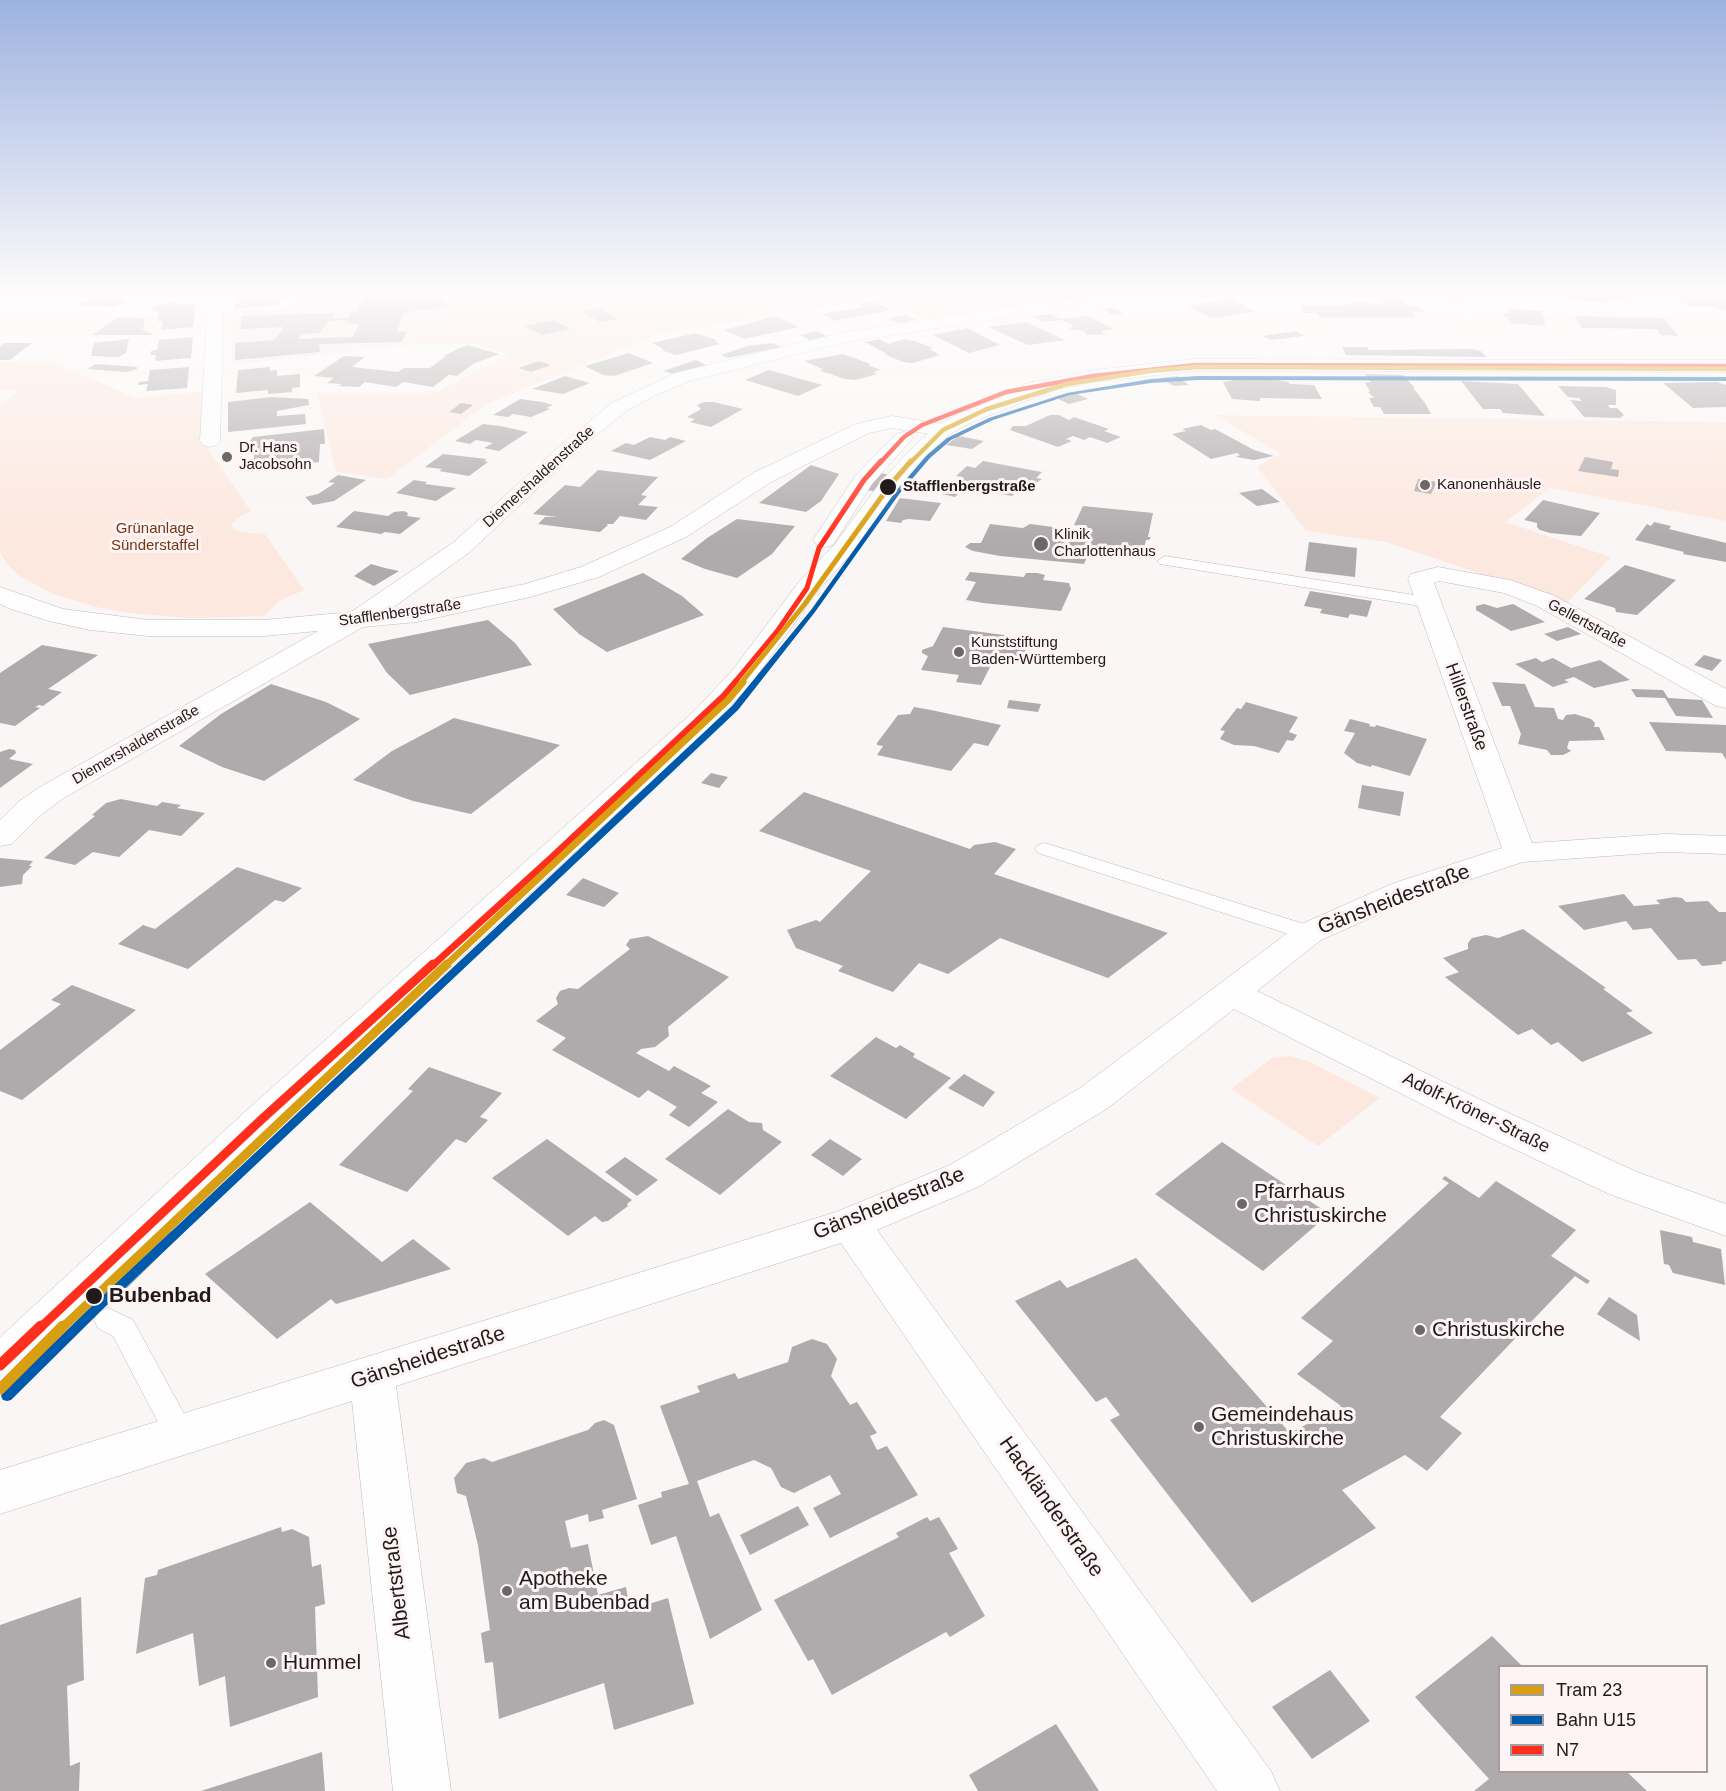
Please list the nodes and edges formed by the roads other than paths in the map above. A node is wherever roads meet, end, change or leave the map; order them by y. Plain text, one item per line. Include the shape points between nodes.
1 (213, 374) edge
2 (696, 374) edge
3 (1119, 374) edge
4 (933, 427) junction
5 (210, 441) dead end
6 (1165, 561) dead end
7 (1438, 574) joint
8 (0, 594) edge
9 (1427, 602) junction
10 (358, 619) junction
11 (1726, 700) edge
12 (1, 837) edge
13 (1726, 845) edge
14 (1045, 849) dead end
15 (1520, 853) junction
16 (1309, 933) junction
17 (1232, 993) junction
18 (1726, 1220) edge
19 (850, 1224) junction
20 (108, 1320) dead end
21 (0, 1365) edge
22 (372, 1376) junction
23 (180, 1434) junction
24 (0, 1492) edge
25 (422, 1791) edge
26 (1251, 1791) edge

1 - 5 street
2 - 10 street, Diemershaldenstraße via 619,407 462,546
3 - 4 street via 1052,384
4 - 10 street, Stafflenbergstraße via 878,423 831,442 763,477 678,532 590,572 477,603
4 - 21 street via 904,437 864,480 819,548 807,588 741,678 703,717 262,1119
6 - 9 lane
7 - 9 street, Hillerstraße via 1419,579
7 - 11 street, Gellertstraße via 1510,587 1546,601
8 - 10 street, Stafflenbergstraße via 58,616 148,628 264,628
9 - 15 street, Hillerstraße
10 - 12 street, Diemershaldenstraße via 51,793
13 - 15 street, Gänsheidestraße via 1665,843
14 - 16 lane
15 - 16 street, Gänsheidestraße via 1406,890
16 - 17 street, Gänsheidestraße
17 - 18 street, Adolf-Kröner-Straße via 1471,1113 1623,1183
17 - 19 street, Gänsheidestraße via 1094,1098 964,1176
19 - 22 street, Gänsheidestraße
19 - 26 street, Hackländerstraße
20 - 23 lane via 123,1328
22 - 23 street, Gänsheidestraße
22 - 25 street, Albertstraße
23 - 24 street, Gänsheidestraße

